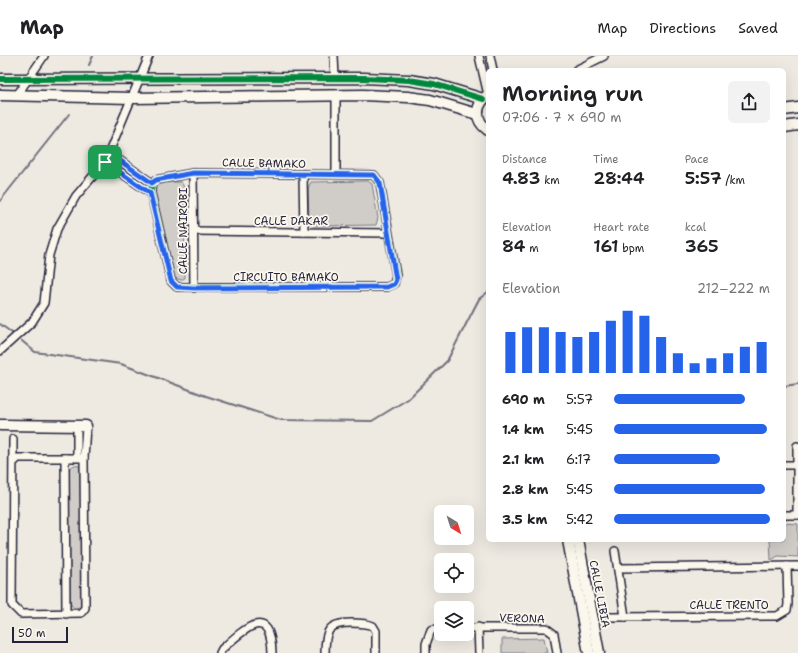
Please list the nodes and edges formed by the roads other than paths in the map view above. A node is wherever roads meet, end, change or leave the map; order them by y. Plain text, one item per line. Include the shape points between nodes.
1 (44, 56) edge
2 (149, 56) edge
3 (334, 56) edge
4 (479, 56) edge
5 (490, 56) edge
6 (604, 56) edge
7 (493, 68) edge
8 (580, 68) edge
9 (140, 78) junction
10 (335, 78) junction
11 (0, 79) edge
12 (28, 79) junction
13 (0, 95) edge
14 (17, 95) junction
15 (336, 95) junction
16 (486, 96) edge
17 (132, 98) junction
18 (798, 108) edge
19 (786, 110) edge
20 (477, 114) junction
21 (798, 125) edge
22 (786, 127) edge
23 (486, 129) edge
24 (109, 153) junction
25 (105, 162) junction
26 (193, 173) junction
27 (303, 174) junction
28 (336, 174) junction
29 (152, 183) junction
30 (150, 193) junction
31 (194, 231) junction
32 (304, 232) junction
33 (388, 233) junction
34 (394, 284) joint
35 (194, 288) junction
36 (0, 351) edge
37 (0, 425) edge
38 (81, 427) joint
39 (13, 439) dead end
40 (797, 446) dead end
41 (65, 458) junction
42 (80, 458) junction
43 (14, 462) junction
44 (786, 465) edge
45 (797, 465) junction
46 (786, 515) edge
47 (797, 515) edge
48 (568, 542) edge
49 (578, 542) edge
50 (615, 551) dead end
51 (787, 566) junction
52 (798, 566) edge
53 (618, 568) junction
54 (66, 614) junction
55 (609, 617) dead end
56 (625, 617) junction
57 (474, 628) edge
58 (478, 628) junction
59 (434, 629) edge
60 (220, 653) edge
61 (272, 653) edge
62 (325, 653) edge
63 (376, 653) edge
64 (426, 653) edge
65 (479, 653) edge
66 (557, 653) edge
67 (590, 653) edge
68 (599, 653) edge

1 - 12 street
2 - 9 street
3 - 10 street
4 - 16 street
5 - 7 street
6 - 8 street
9 - 10 street
9 - 12 street
9 - 17 street
10 - 16 street via 410,80
11 - 12 street
12 - 14 street
13 - 14 street
14 - 17 street
15 - 17 street
15 - 20 street via 408,96
15 - 28 street
16 - 20 street via 478,106
17 - 24 street
18 - 19 street
20 - 23 street via 482,126
21 - 22 street
24 - 25 street
24 - 29 street
25 - 30 street
25 - 36 street via 76,196 57,229 49,255 44,303 32,322
26 - 27 street, CALLE BAMAKO
26 - 29 street, CALLE BAMAKO
26 - 31 street, CALLE NAIROBI
27 - 28 street, CALLE BAMAKO
27 - 32 street
28 - 33 street, CALLE BAMAKO via 376,177 380,183
29 - 30 street
30 - 35 street, CIRCUITO BAMAKO via 171,281 177,287
31 - 32 street, CALLE DAKAR
31 - 35 street, CALLE NAIROBI
32 - 33 street, CALLE DAKAR
33 - 34 street, CALLE BAMAKO via 396,275
34 - 35 street, CIRCUITO BAMAKO via 387,287
37 - 38 street
38 - 42 street
39 - 43 street
40 - 45 street
41 - 42 street
41 - 43 street via 18,458
41 - 54 street
42 - 54 street via 85,608 78,614
43 - 54 street via 12,605 21,614
44 - 45 street
45 - 47 street
46 - 47 street
48 - 67 street, CALLE LIBIA
49 - 68 street, CALLE LIBIA
50 - 53 street
51 - 52 street
51 - 53 street
51 - 56 street, CALLE TRENTO via 787,610 777,616
53 - 56 street
55 - 56 street, CALLE TRENTO
57 - 58 street, VERONA
58 - 65 street
58 - 66 street, VERONA via 546,628 554,634
59 - 64 street via 428,635
60 - 61 street via 244,629 262,625 270,635
62 - 63 street via 325,638 332,626 339,623 373,626 376,631

